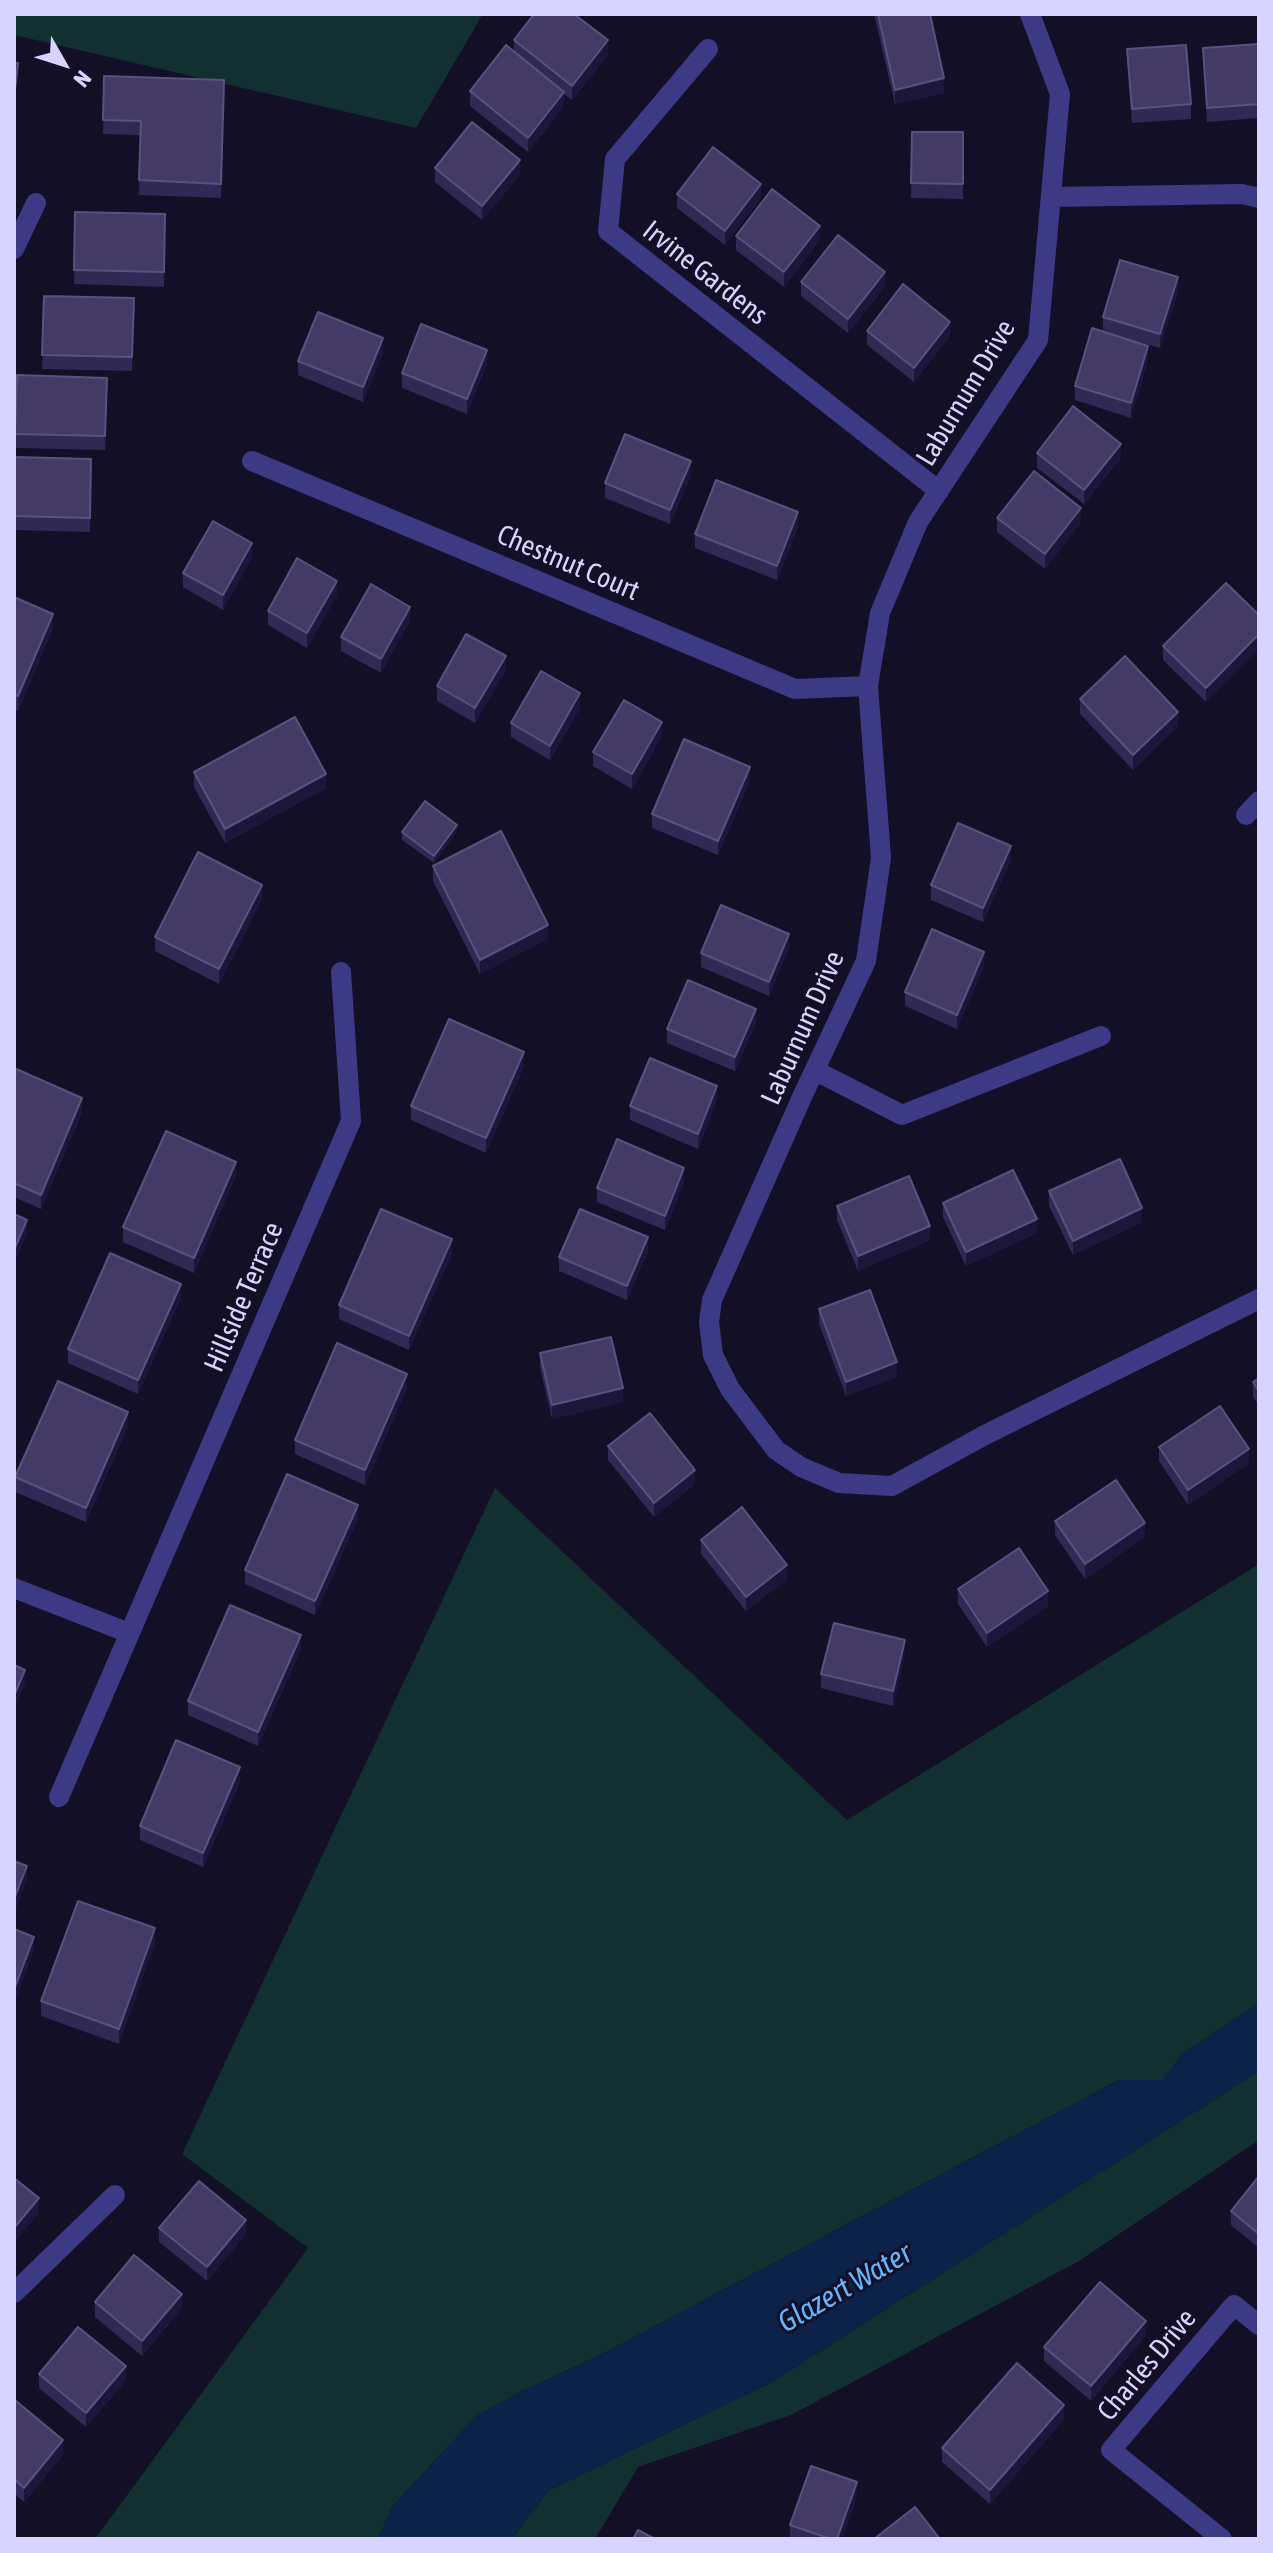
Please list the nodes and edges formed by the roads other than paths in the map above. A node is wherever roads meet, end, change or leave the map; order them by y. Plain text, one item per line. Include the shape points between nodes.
1 (1030, 14) edge
2 (708, 49) dead end
3 (1051, 197) junction
4 (1259, 198) edge
5 (36, 203) dead end
6 (14, 249) edge
7 (252, 461) dead end
8 (939, 491) junction
9 (868, 686) junction
10 (341, 972) dead end
11 (1101, 1036) dead end
12 (816, 1071) junction
13 (1259, 1299) edge
14 (14, 1588) edge
15 (129, 1633) junction
16 (59, 1797) dead end
17 (115, 2195) dead end
18 (14, 2293) edge
19 (1259, 2325) edge
20 (1222, 2539) edge

1 - 3 street, Laburnum Drive via 1060,94
2 - 8 street, Irvine Gardens via 615,159 608,231
3 - 4 street
3 - 8 street, Laburnum Drive via 1038,340
5 - 6 street
7 - 9 street, Chestnut Court via 795,689
8 - 9 street, Laburnum Drive via 918,522 880,613
9 - 12 street, Laburnum Drive via 881,858 866,961
10 - 15 street, Hillside Terrace via 351,1121
11 - 12 street via 902,1115
12 - 13 street, Laburnum Drive via 712,1300 709,1322 713,1355 730,1389 776,1450 801,1467 839,1483 892,1486
14 - 15 street
15 - 16 street, Hillside Terrace
17 - 18 street
19 - 20 street, Charles Drive via 1234,2305 1111,2450

